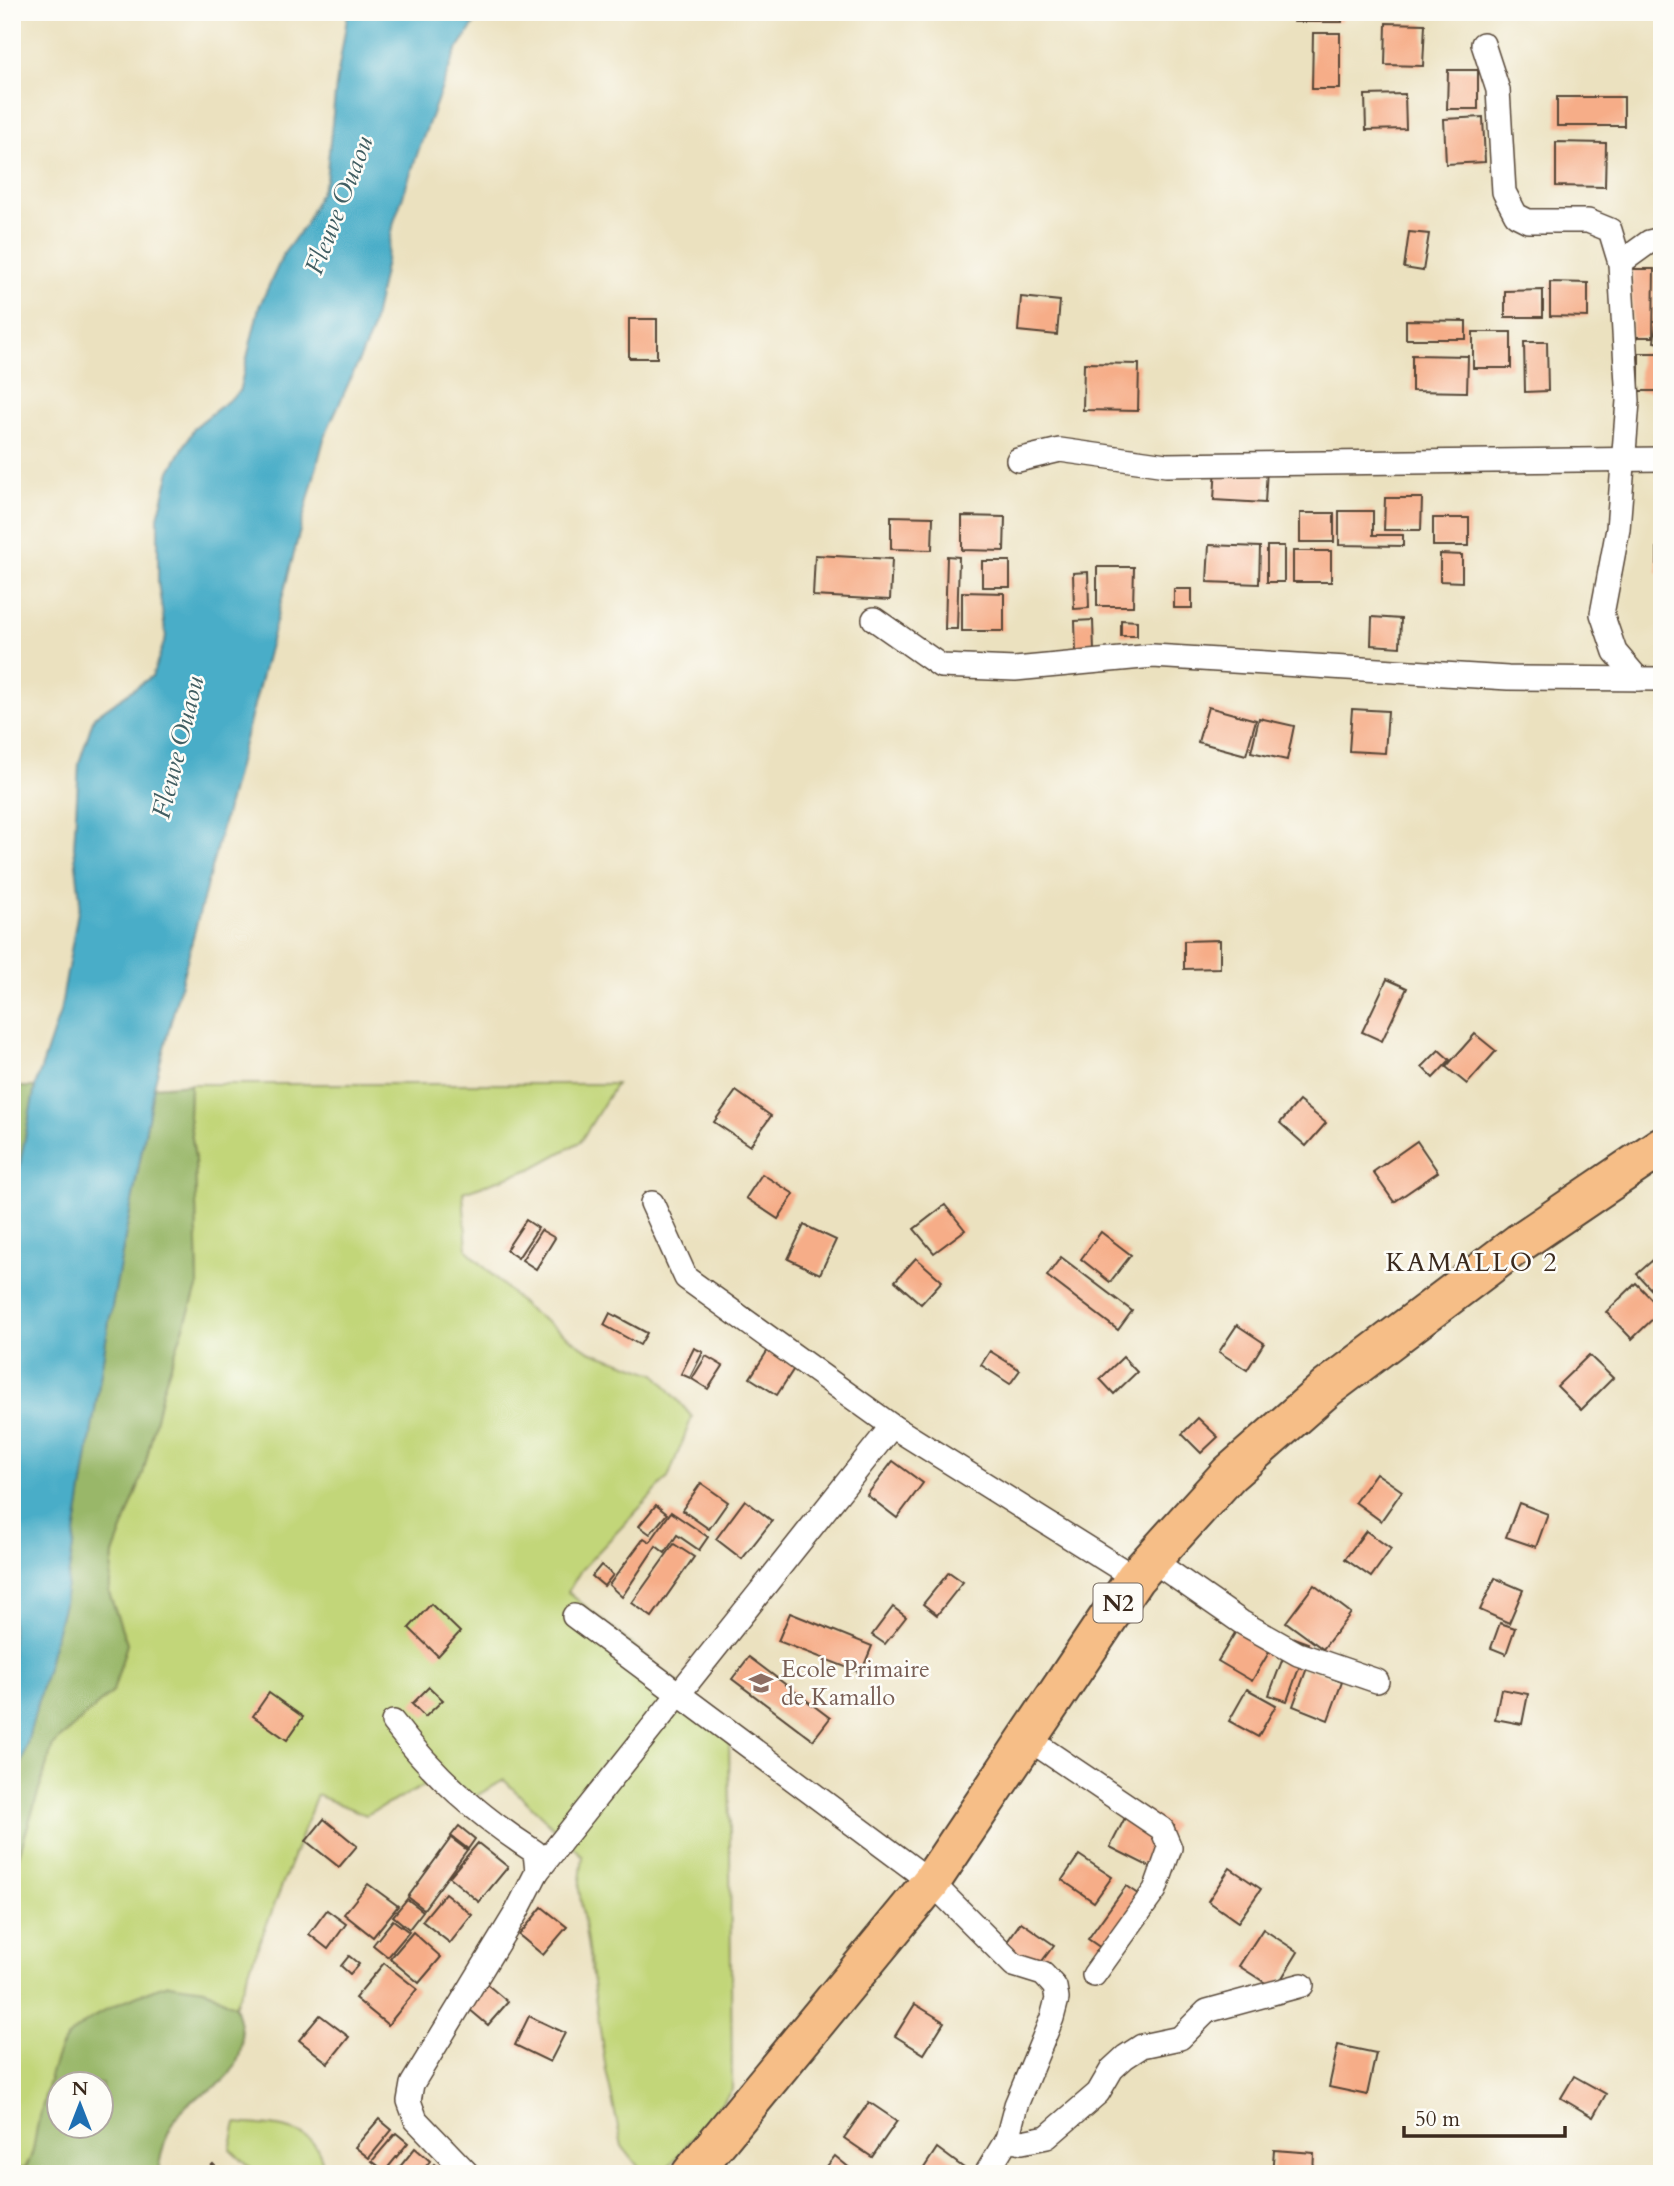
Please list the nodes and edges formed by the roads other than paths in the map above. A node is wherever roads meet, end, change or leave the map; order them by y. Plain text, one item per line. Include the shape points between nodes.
1 (1483, 44) dead end
2 (1662, 239) edge
3 (1620, 263) junction
4 (1623, 457) junction
5 (1662, 459) edge
6 (1018, 460) dead end
7 (874, 619) dead end
8 (1637, 679) junction
9 (1662, 679) edge
10 (1662, 1146) edge
11 (652, 1203) dead end
12 (892, 1426) junction
13 (1144, 1569) junction
14 (574, 1616) dead end
15 (1377, 1681) dead end
16 (676, 1694) junction
17 (393, 1723) dead end
18 (1027, 1738) junction
19 (537, 1872) junction
20 (930, 1882) junction
21 (1094, 1975) dead end
22 (1302, 1985) dead end
23 (1007, 2139) junction
24 (468, 2174) edge
25 (691, 2174) edge
26 (986, 2174) edge

1 - 3 street via 1498,90 1504,192 1516,215 1528,221 1588,220 1611,230
2 - 3 street via 1649,242
3 - 4 street via 1628,401
4 - 5 street
4 - 6 street via 1166,465 1060,450
4 - 8 street via 1618,529 1602,614 1615,652
7 - 8 street via 941,666 1015,668 1153,656 1508,678
8 - 9 street
10 - 13 highway, N2 via 1519,1243 1327,1388 1229,1474
11 - 12 street via 686,1278
12 - 13 street
12 - 16 street
13 - 15 street via 1298,1654
13 - 18 highway, N2
14 - 16 street
16 - 19 street
16 - 20 street
17 - 19 street via 425,1764 486,1821 535,1852
18 - 20 highway, N2
18 - 21 street via 1162,1829 1170,1848 1155,1890
19 - 24 street via 412,2084 409,2101 416,2120
20 - 23 street via 1014,1965 1043,1974 1055,1987 1052,2018
20 - 25 highway, N2
22 - 23 street via 1207,2011 1180,2038 1142,2046 1125,2057 1098,2093 1047,2137 1022,2142
23 - 26 street

